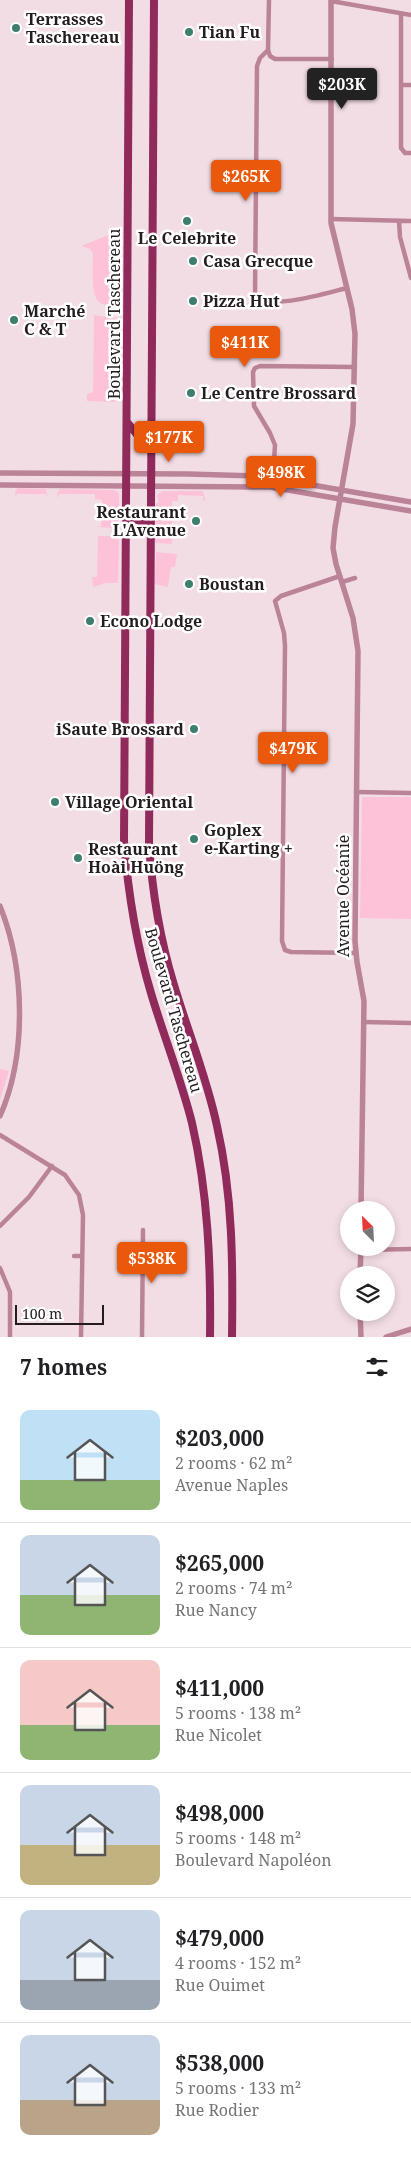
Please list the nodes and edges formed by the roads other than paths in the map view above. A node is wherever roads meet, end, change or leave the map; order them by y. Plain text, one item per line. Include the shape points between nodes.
1 (129, 0) edge
2 (154, 0) edge
3 (269, 0) edge
4 (331, 1) edge
5 (401, 14) junction
6 (411, 15) edge
7 (268, 50) junction
8 (332, 59) junction
9 (402, 85) junction
10 (411, 85) edge
11 (411, 153) edge
12 (331, 219) junction
13 (399, 220) junction
14 (411, 221) edge
15 (411, 278) edge
16 (347, 288) junction
17 (354, 367) junction
18 (127, 422) junction
19 (151, 434) junction
20 (0, 473) edge
21 (54, 473) junction
22 (126, 474) junction
23 (150, 474) junction
24 (210, 474) junction
25 (273, 478) junction
26 (0, 485) edge
27 (53, 485) junction
28 (150, 485) junction
29 (210, 485) junction
30 (126, 486) junction
31 (342, 490) junction
32 (340, 498) junction
33 (411, 502) edge
34 (411, 511) edge
35 (126, 523) junction
36 (150, 527) junction
37 (355, 578) dead end
38 (341, 579) junction
39 (356, 792) junction
40 (411, 793) edge
41 (0, 906) edge
42 (356, 953) junction
43 (364, 1022) junction
44 (411, 1023) edge
45 (0, 1116) edge
46 (0, 1135) edge
47 (52, 1166) junction
48 (361, 1201) edge
49 (0, 1226) edge
50 (143, 1230) dead end
51 (395, 1249) edge
52 (411, 1249) edge
53 (74, 1256) dead end
54 (82, 1256) junction
55 (0, 1268) edge
56 (360, 1321) edge
57 (411, 1329) edge
58 (10, 1337) edge
59 (81, 1337) edge
60 (142, 1337) edge
61 (210, 1337) edge
62 (232, 1337) edge
63 (361, 1337) edge
64 (386, 1337) edge

1 - 18 main road, Boulevard Taschereau
2 - 19 main road, Boulevard Taschereau
3 - 7 street
4 - 5 street
4 - 8 street, Avenue Océanie
5 - 6 street
5 - 9 street
7 - 8 street via 275,59
7 - 16 street via 257,66 255,296 262,300 295,301
8 - 12 street, Avenue Océanie
9 - 10 street
9 - 11 street via 401,148 405,153
12 - 13 street
12 - 16 street, Avenue Océanie
13 - 14 street
13 - 15 street
16 - 17 street, Avenue Océanie via 354,320
17 - 25 street via 260,366 253,372 253,401 275,445
17 - 31 street, Avenue Océanie via 353,424
18 - 19 main road via 140,437
18 - 22 main road, Boulevard Taschereau
19 - 23 main road, Boulevard Taschereau
20 - 21 street
21 - 22 street
21 - 27 street
22 - 23 street
22 - 30 main road, Boulevard Taschereau
23 - 24 street
23 - 28 main road, Boulevard Taschereau
24 - 25 street
24 - 29 street
25 - 31 street
26 - 27 street
27 - 30 street
28 - 29 street
28 - 30 street
28 - 36 main road, Boulevard Taschereau
29 - 32 street via 270,486
30 - 35 main road, Boulevard Taschereau
31 - 32 street, Avenue Océanie
31 - 33 street
32 - 34 street
32 - 38 street, Avenue Océanie via 333,548
35 - 36 main road via 136,519
35 - 61 main road, Boulevard Taschereau via 123,798 127,876 143,964 184,1094 198,1152 206,1214
36 - 62 main road, Boulevard Taschereau via 150,863 168,963 206,1080 223,1155 232,1243
37 - 38 street
38 - 39 street, Avenue Océanie via 353,618 358,651
38 - 42 street via 281,596 276,601 285,646 282,941 285,950 291,952
39 - 40 street
39 - 42 street, Avenue Océanie
41 - 45 street via 12,943 18,992 16,1068
42 - 43 street, Avenue Océanie
43 - 44 street
43 - 48 street, Avenue Océanie
46 - 47 street
47 - 49 street via 24,1203
47 - 54 street via 69,1179 81,1200
50 - 60 street
51 - 52 street
53 - 54 street
54 - 59 street
55 - 58 street via 10,1292
56 - 63 street
57 - 64 street

